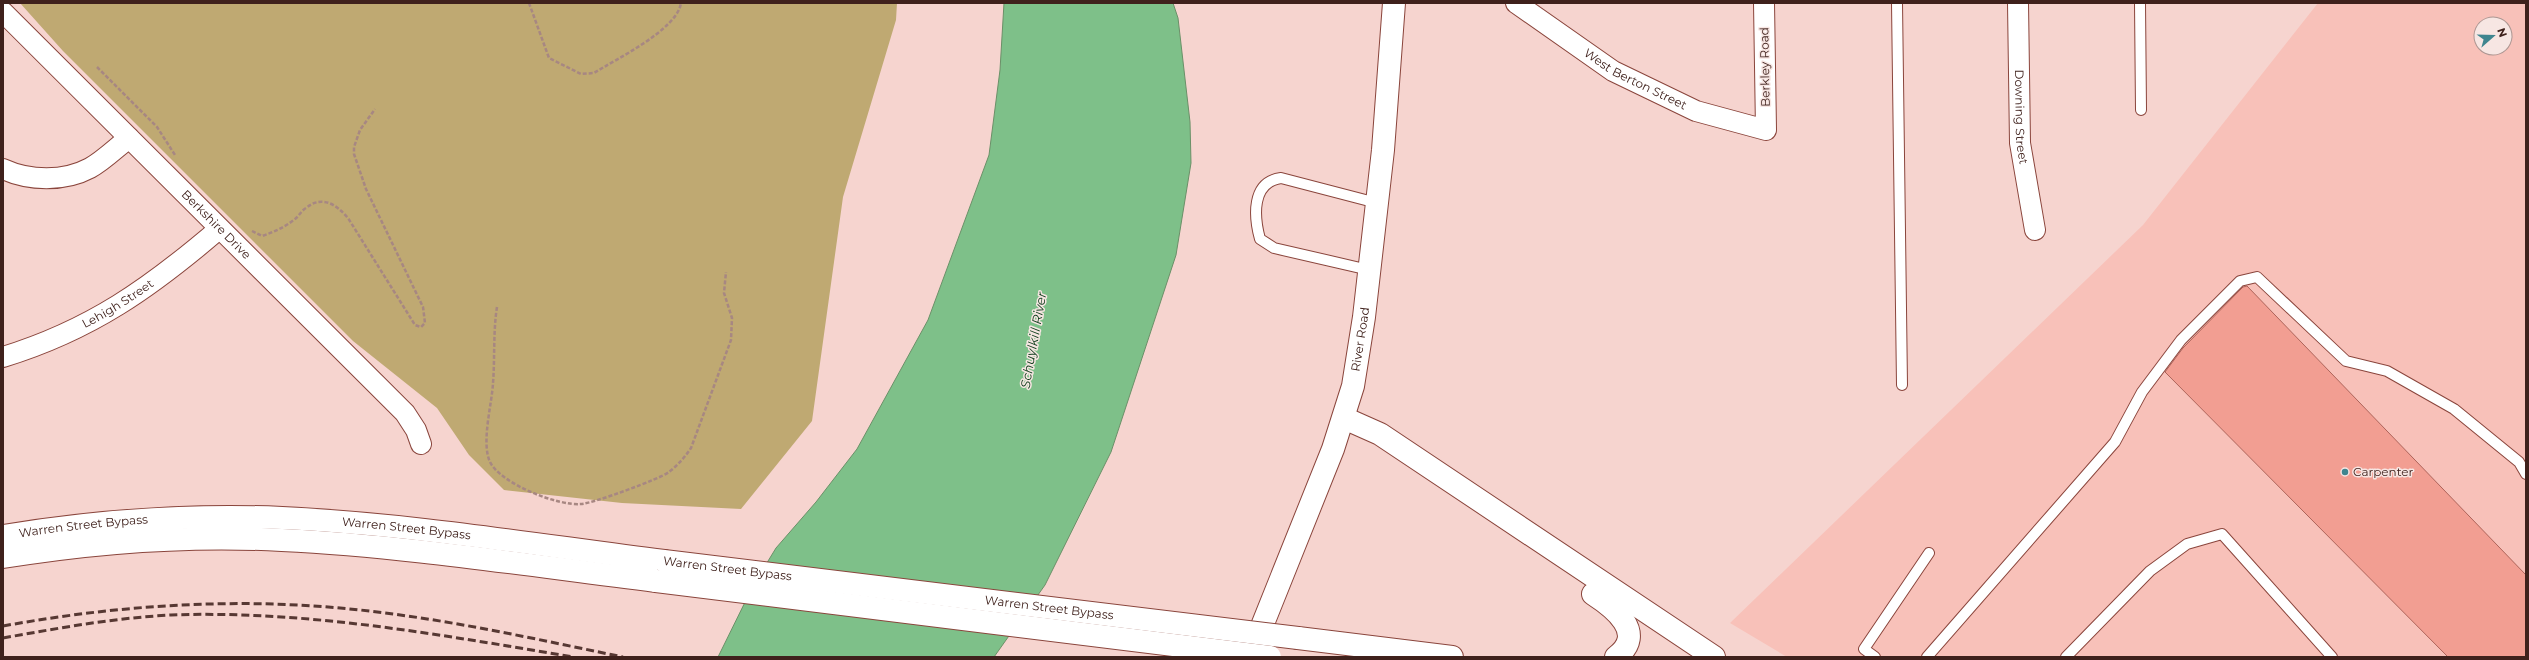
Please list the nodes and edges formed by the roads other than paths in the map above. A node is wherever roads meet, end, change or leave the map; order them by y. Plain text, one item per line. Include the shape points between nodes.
1 (1516, 3) edge
2 (1764, 3) edge
3 (1897, 3) edge
4 (2018, 3) edge
5 (2140, 3) edge
6 (1397, 5) edge
7 (3, 12) edge
8 (2141, 110) dead end
9 (1766, 130) joint
10 (129, 138) junction
11 (3, 169) edge
12 (1377, 203) junction
13 (219, 229) junction
14 (2035, 230) dead end
15 (1369, 270) junction
16 (3, 358) edge
17 (1902, 385) dead end
18 (1344, 418) junction
19 (421, 444) dead end
20 (2526, 474) edge
21 (3, 536) edge
22 (1929, 553) dead end
23 (3, 557) edge
24 (1250, 657) edge
25 (1270, 657) edge
26 (1452, 657) edge
27 (1616, 657) edge
28 (1714, 657) edge
29 (1875, 657) edge
30 (1927, 657) edge
31 (2066, 657) edge
32 (2332, 657) edge

1 - 9 street, West Berton Street via 1613,72 1696,111
2 - 9 street, Berkley Road
3 - 17 lane
4 - 14 street, Downing Street via 2020,143
5 - 8 lane
6 - 12 main road, River Road
7 - 10 street, Berkshire Drive
10 - 11 street via 89,169 55,178 19,176
10 - 13 street, Berkshire Drive
12 - 15 main road, River Road
12 - 15 lane via 1281,178 1263,187 1258,196 1255,212 1260,239 1274,248
13 - 16 street, Lehigh Street via 176,266 127,301 67,334
13 - 19 street, Berkshire Drive via 405,413
15 - 18 main road, River Road via 1358,358
18 - 24 main road, River Road
18 - 27 main road via 1372,446 1616,609 1626,623 1628,631 1625,647
18 - 28 main road via 1380,434
20 - 30 lane via 2519,462 2454,409 2387,371 2346,361 2257,277 2240,281 2181,340 2142,392 2115,442
21 - 26 main road, Warren Street Bypass, bridge via 140,520 282,518 379,526
22 - 29 lane via 1864,649
23 - 25 main road, Warren Street Bypass, bridge via 134,541 180,539 281,540 377,547
31 - 32 lane via 2150,571 2187,544 2222,534

